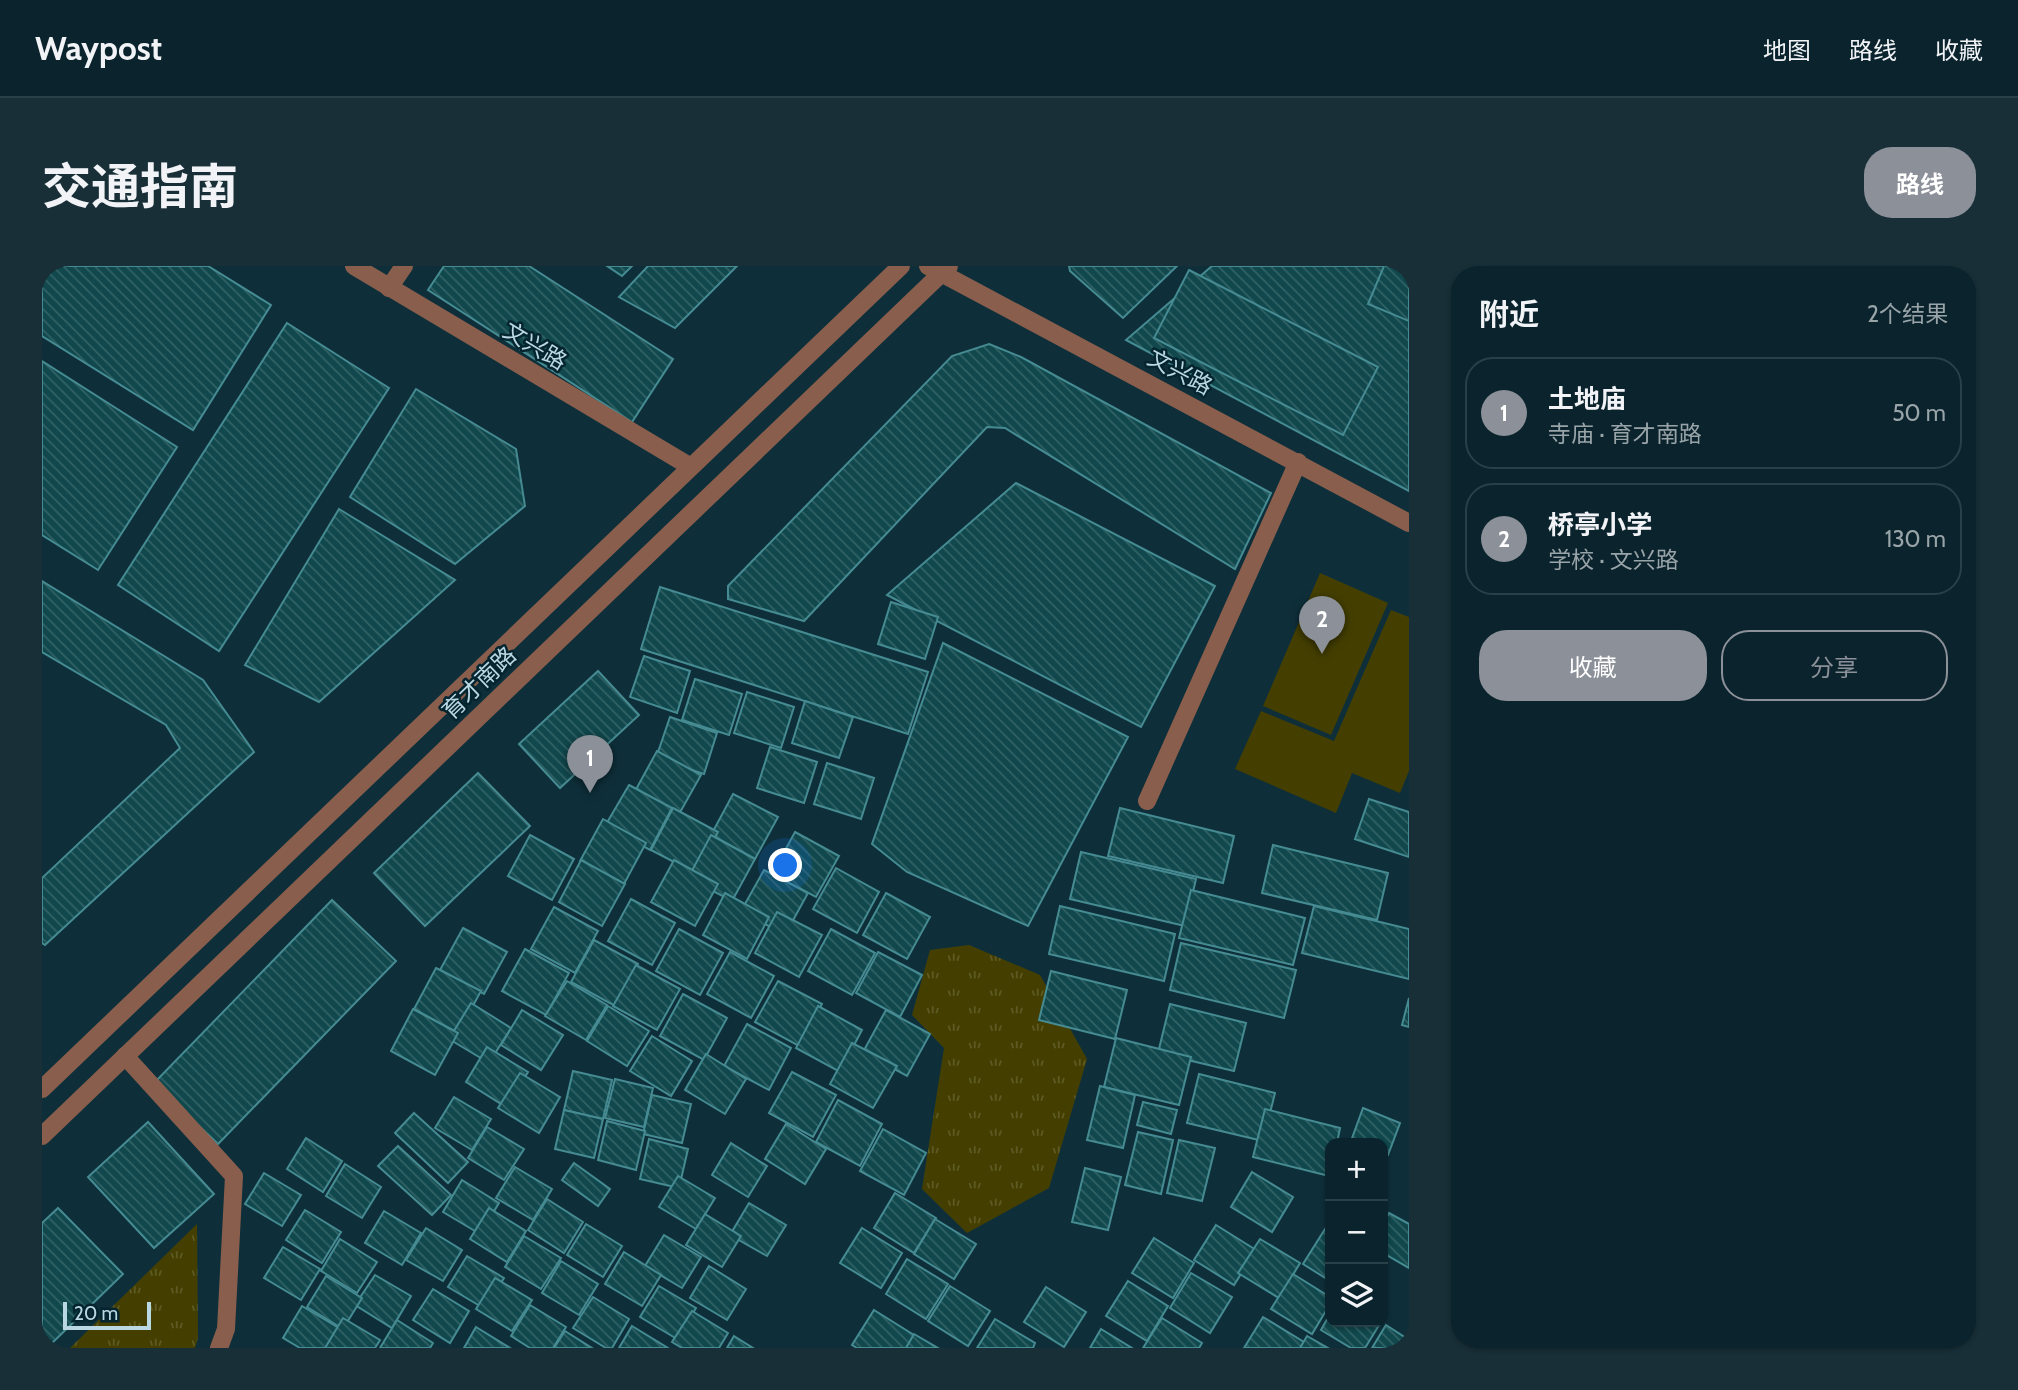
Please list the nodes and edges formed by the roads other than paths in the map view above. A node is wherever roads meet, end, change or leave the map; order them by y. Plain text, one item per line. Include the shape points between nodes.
1 (354, 266) edge
2 (404, 266) edge
3 (901, 266) edge
4 (940, 268) edge
5 (389, 288) junction
6 (1298, 463) junction
7 (691, 467) junction
8 (1409, 523) edge
9 (1147, 801) dead end
10 (125, 1056) junction
11 (42, 1089) edge
12 (42, 1136) edge
13 (219, 1348) edge

1 - 5 street, 文兴路
2 - 5 street
3 - 7 street, 育才南路
4 - 6 street, 文兴路
4 - 10 street, 育才南路
5 - 7 street, 文兴路
6 - 8 street, 文兴路
6 - 9 street
7 - 11 street, 育才南路
10 - 12 street, 育才南路
10 - 13 street via 234,1176 226,1328

